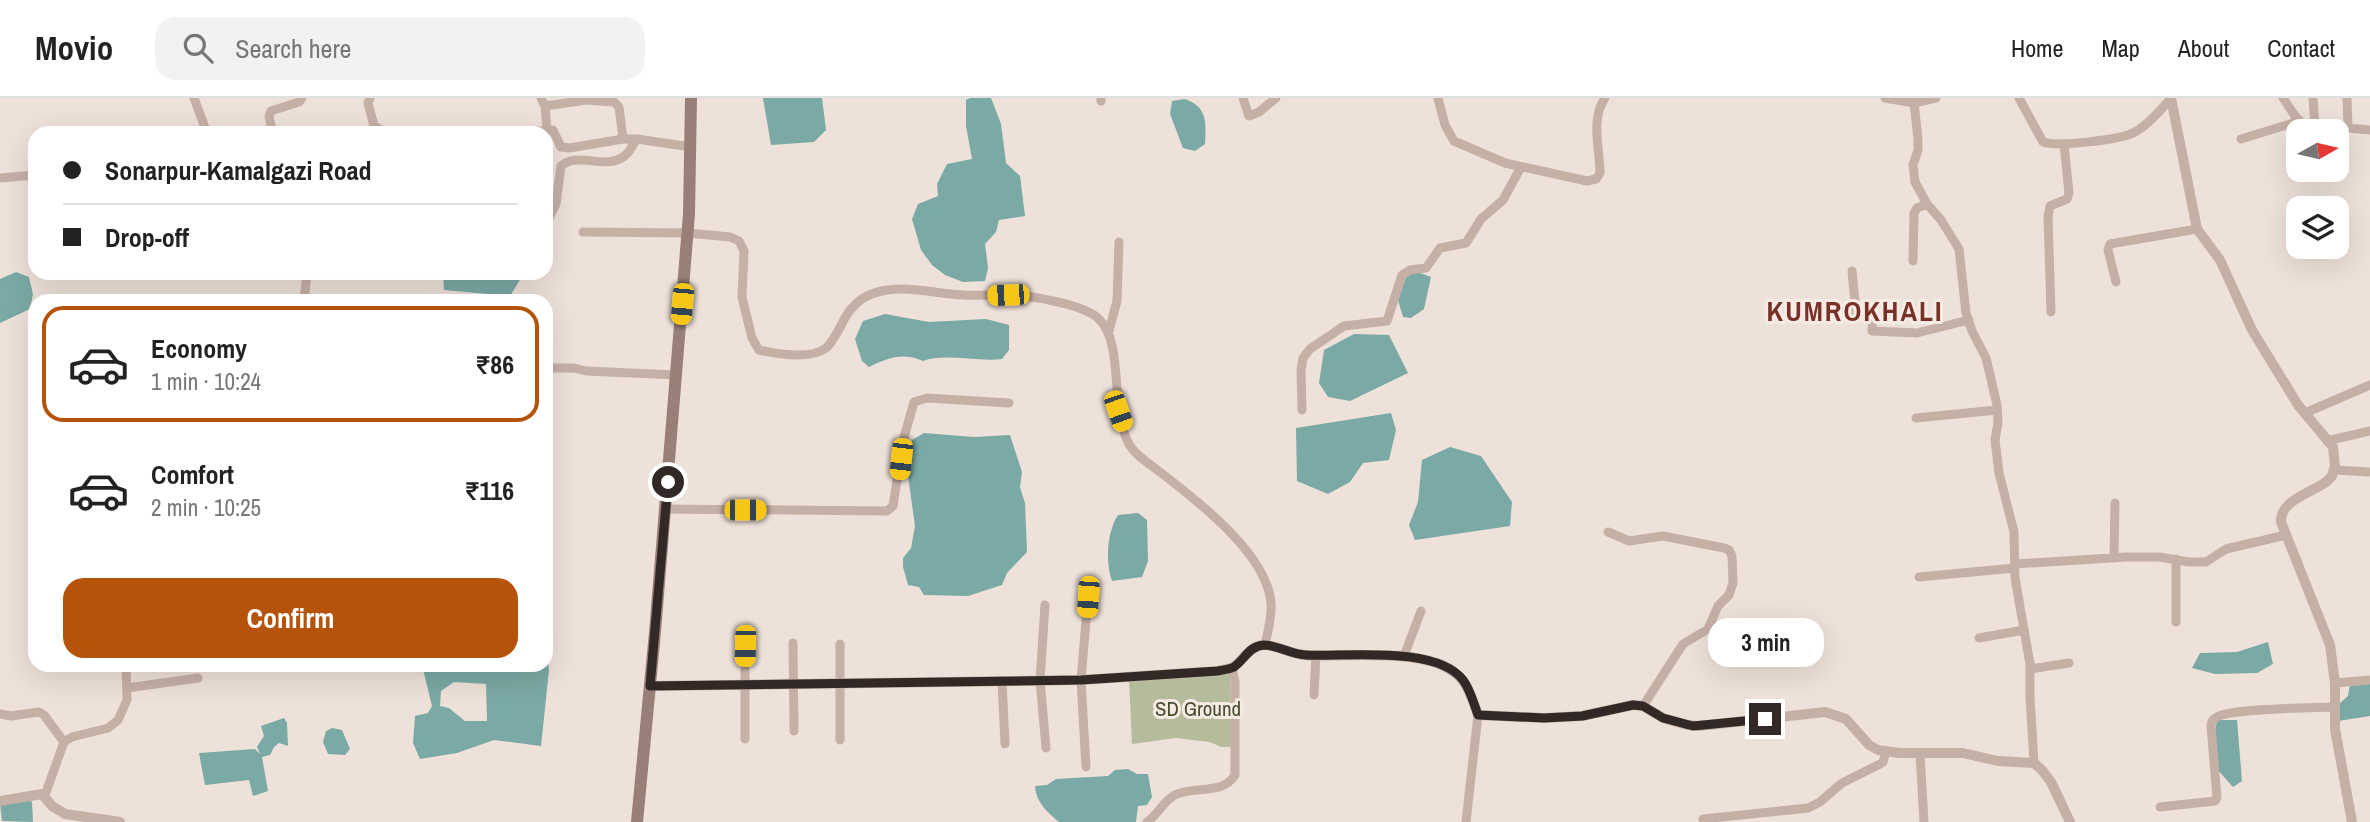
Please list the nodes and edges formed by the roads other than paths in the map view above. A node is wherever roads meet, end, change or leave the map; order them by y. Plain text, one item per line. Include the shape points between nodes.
1 (194, 98) edge
2 (302, 98) edge
3 (369, 98) edge
4 (691, 98) edge
5 (1242, 98) edge
6 (1276, 98) edge
7 (1438, 98) edge
8 (1605, 98) edge
9 (1885, 98) edge
10 (1936, 98) edge
11 (2019, 98) edge
12 (2171, 98) edge
13 (2283, 98) edge
14 (2313, 98) edge
15 (2347, 98) edge
16 (543, 102) edge
17 (1914, 103) junction
18 (2299, 119) edge
19 (2314, 119) edge
20 (2348, 119) edge
21 (2286, 125) edge
22 (204, 126) edge
23 (271, 126) edge
24 (374, 126) edge
25 (546, 126) edge
26 (2349, 128) edge
27 (553, 130) edge
28 (2370, 130) edge
29 (623, 139) junction
30 (637, 139) junction
31 (2241, 139) dead end
32 (2064, 144) junction
33 (691, 148) junction
34 (1521, 167) junction
35 (28, 176) edge
36 (0, 178) edge
37 (1927, 204) junction
38 (553, 210) edge
39 (2197, 229) junction
40 (583, 232) dead end
41 (688, 233) junction
42 (1119, 242) dead end
43 (1913, 261) dead end
44 (1852, 271) dead end
45 (2116, 282) dead end
46 (2051, 312) dead end
47 (1969, 320) junction
48 (1108, 331) junction
49 (553, 368) edge
50 (676, 375) junction
51 (2370, 385) edge
52 (1009, 403) dead end
53 (1302, 410) dead end
54 (1997, 410) junction
55 (2305, 413) junction
56 (1916, 418) dead end
57 (2370, 431) edge
58 (2327, 441) junction
59 (2334, 470) junction
60 (2370, 472) edge
61 (2115, 503) dead end
62 (665, 509) junction
63 (1608, 532) dead end
64 (2286, 536) junction
65 (2114, 558) junction
66 (2176, 559) junction
67 (2015, 566) junction
68 (1919, 577) dead end
69 (1088, 597) dead end
70 (1045, 605) dead end
71 (1420, 611) dead end
72 (2176, 622) dead end
73 (2024, 631) junction
74 (1979, 638) dead end
75 (793, 643) dead end
76 (840, 644) dead end
77 (1265, 645) junction
78 (745, 646) dead end
79 (1316, 655) junction
80 (1404, 656) junction
81 (2068, 663) dead end
82 (1233, 668) junction
83 (2030, 669) junction
84 (127, 672) edge
85 (198, 678) dead end
86 (1040, 680) junction
87 (1081, 680) junction
88 (2370, 680) edge
89 (1002, 681) junction
90 (2335, 683) junction
91 (745, 684) junction
92 (794, 684) junction
93 (839, 684) junction
94 (650, 686) junction
95 (127, 688) junction
96 (1314, 695) dead end
97 (1643, 706) junction
98 (2334, 707) junction
99 (0, 714) edge
100 (1478, 715) junction
101 (794, 731) dead end
102 (745, 739) dead end
103 (840, 740) dead end
104 (64, 742) junction
105 (1005, 744) dead end
106 (1046, 748) dead end
107 (1886, 751) junction
108 (1920, 754) junction
109 (2034, 763) junction
110 (1086, 767) dead end
111 (45, 795) junction
112 (0, 801) edge
113 (2160, 807) dead end
114 (1703, 819) dead end
115 (120, 822) edge
116 (637, 822) edge
117 (1147, 822) edge
118 (1466, 822) edge
119 (1924, 822) edge
120 (2070, 822) edge
121 (2352, 822) edge

1 - 22 street
2 - 23 street via 271,111
3 - 24 street
4 - 33 main road
5 - 6 street via 1249,116
7 - 34 street via 1454,141
8 - 34 street via 1597,117 1600,173 1595,179
9 - 17 street
10 - 17 street
11 - 32 street via 2043,142
12 - 32 street via 2134,133
12 - 39 street
13 - 18 street
14 - 19 street
15 - 20 street
16 - 25 street
16 - 29 street via 614,102 619,107
17 - 37 street via 1918,145 1913,173
21 - 31 street
26 - 28 street
27 - 29 street via 561,147
29 - 30 street
30 - 33 street
30 - 38 street via 618,160 599,163 587,159 561,166
32 - 46 street via 2069,194 2050,206 2048,217
33 - 41 main road
34 - 53 street via 1503,200 1480,219 1466,243 1440,248 1426,268 1402,275 1387,321 1344,326 1310,349 1301,371
35 - 36 street
37 - 43 street via 1914,213
37 - 47 street via 1959,249
39 - 45 street via 2110,244
39 - 55 street via 2220,260 2252,330
40 - 41 street
41 - 48 street via 739,241 744,251 742,297 759,350 807,354 827,347 852,307 865,296 904,288 961,295 1019,295 1056,302 1087,311
41 - 50 main road
42 - 48 street via 1117,301
44 - 47 street via 1856,313 1873,314 1872,331 1917,333
47 - 54 street via 1986,358
48 - 77 street via 1118,411 1129,444 1252,555 1271,601
49 - 50 street
50 - 62 main road
51 - 55 street
52 - 62 street via 927,398 914,402 893,506 887,512
54 - 56 street
54 - 67 street via 1995,440 2014,532
55 - 58 street
57 - 58 street
58 - 59 street via 2336,457
59 - 60 street
59 - 64 street via 2320,487 2284,507 2281,522
61 - 65 street
62 - 94 main road
63 - 97 street via 1629,541 1669,537 1724,548 1732,556 1729,595 1718,606 1708,629 1684,644
64 - 66 street via 2226,549 2206,562
64 - 90 street via 2326,631
65 - 66 street
65 - 67 street
66 - 72 street
67 - 68 street
67 - 73 street
69 - 87 street
70 - 86 street
71 - 80 street
73 - 74 street
73 - 83 street
75 - 92 street
76 - 93 street
77 - 79 street
77 - 82 street via 1253,648
78 - 91 street
79 - 80 street
79 - 96 street
80 - 100 street via 1453,671 1463,680
81 - 83 street
82 - 87 street
82 - 117 street via 1235,775 1222,787 1174,795
83 - 109 street
84 - 95 street
85 - 95 street
86 - 87 street
86 - 89 street
86 - 106 street
87 - 110 street
88 - 90 street
89 - 93 street
89 - 105 street
90 - 98 street
91 - 92 street
91 - 94 street
91 - 102 street
92 - 93 street
92 - 101 street
93 - 103 street
94 - 116 main road
95 - 104 street via 124,709 114,724
97 - 100 street via 1570,717
97 - 107 street via 1663,718 1693,726 1837,714 1869,745
98 - 113 street via 2219,715 2211,726 2217,798
98 - 121 street
99 - 104 street via 39,712
100 - 118 street
104 - 111 street
107 - 108 street
107 - 114 street via 1883,762 1842,783 1808,808
108 - 109 street via 1963,753
108 - 119 street
109 - 120 street via 2050,782
111 - 112 street
111 - 115 street via 65,814

